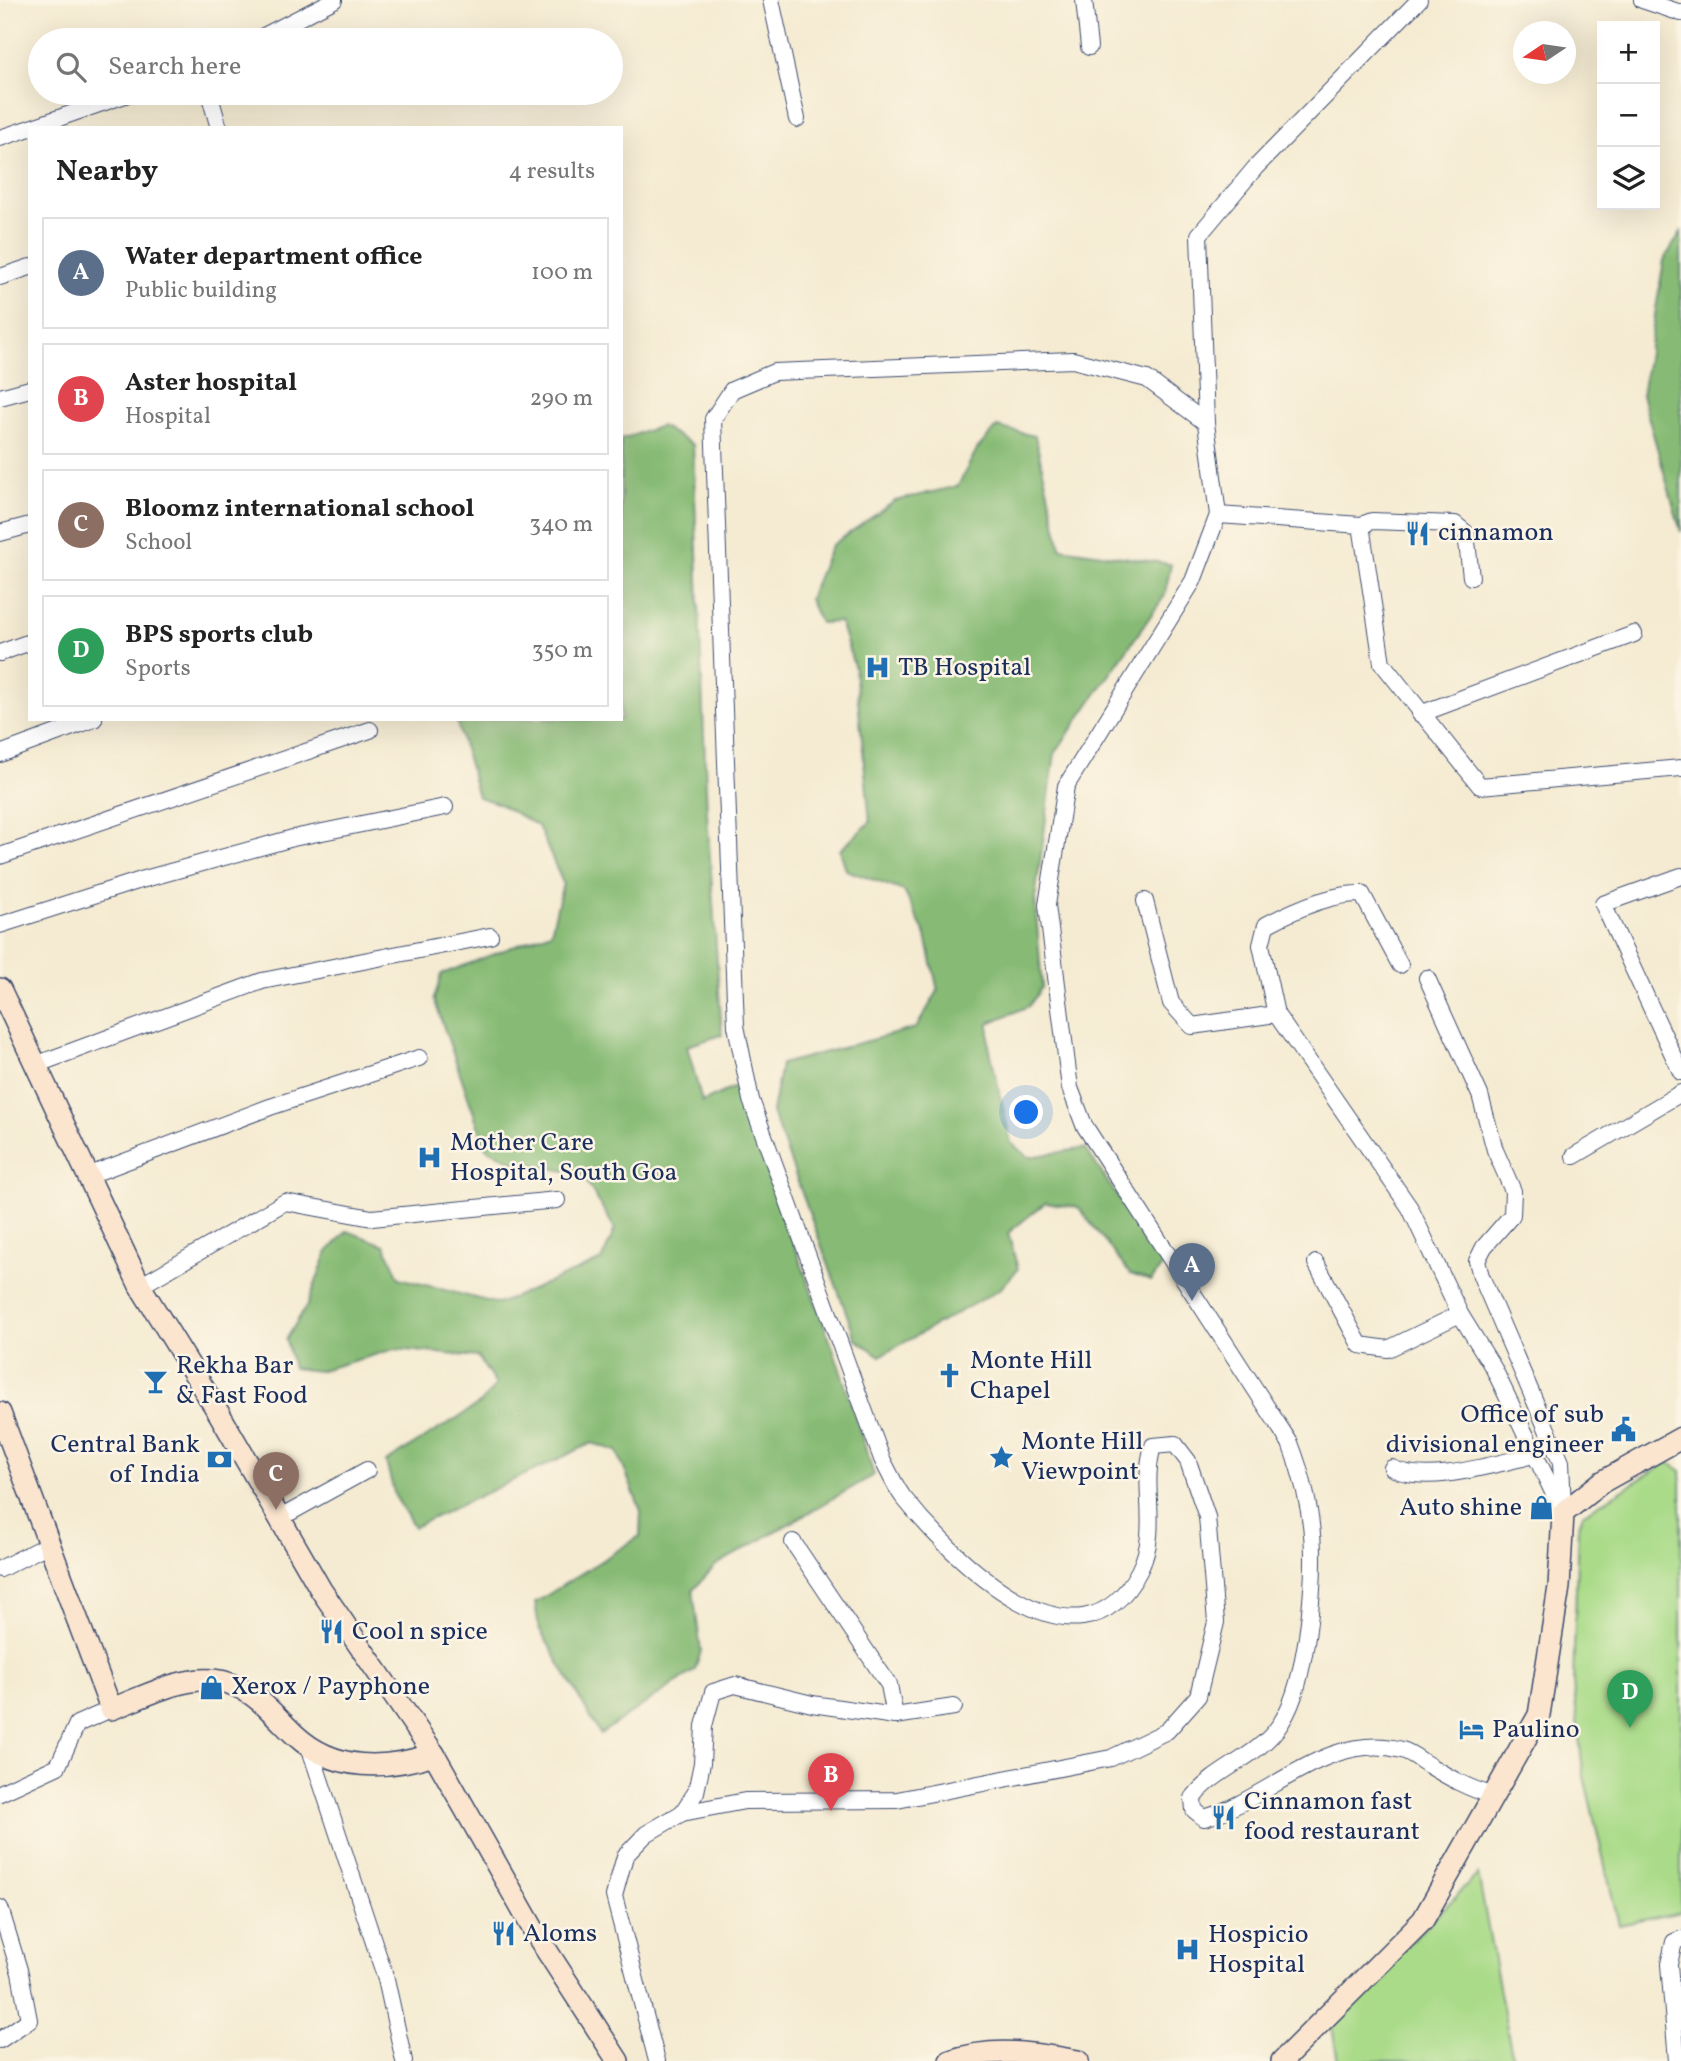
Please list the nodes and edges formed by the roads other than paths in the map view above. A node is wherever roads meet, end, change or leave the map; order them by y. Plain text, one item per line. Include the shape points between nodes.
1 (334, 0) edge
2 (771, 0) edge
3 (1084, 0) edge
4 (1419, 0) edge
5 (1642, 0) edge
6 (1681, 13) edge
7 (279, 28) edge
8 (1089, 47) dead end
9 (96, 105) edge
10 (212, 105) edge
11 (797, 120) dead end
12 (36, 126) edge
13 (218, 126) edge
14 (28, 129) edge
15 (0, 138) edge
16 (28, 268) edge
17 (0, 277) edge
18 (28, 390) edge
19 (0, 397) edge
20 (1206, 423) junction
21 (1218, 515) junction
22 (1361, 525) junction
23 (28, 526) edge
24 (0, 533) edge
25 (1471, 577) dead end
26 (1634, 634) dead end
27 (28, 643) edge
28 (0, 653) edge
29 (1420, 714) junction
30 (89, 721) edge
31 (370, 730) dead end
32 (0, 754) edge
33 (1681, 768) edge
34 (445, 807) dead end
35 (0, 856) edge
36 (1681, 876) edge
37 (1145, 901) dead end
38 (0, 925) edge
39 (490, 936) dead end
40 (1400, 965) dead end
41 (1427, 978) dead end
42 (0, 989) edge
43 (1276, 1014) junction
44 (419, 1058) dead end
45 (35, 1065) junction
46 (1681, 1072) edge
47 (1681, 1093) edge
48 (1574, 1156) dead end
49 (87, 1175) junction
50 (557, 1200) dead end
51 (1316, 1263) dead end
52 (141, 1286) junction
53 (1460, 1314) junction
54 (0, 1413) edge
55 (1681, 1438) edge
56 (1535, 1455) junction
57 (1392, 1468) dead end
58 (367, 1470) dead end
59 (1563, 1513) junction
60 (280, 1518) junction
61 (793, 1542) dead end
62 (51, 1544) junction
63 (0, 1569) edge
64 (954, 1707) dead end
65 (111, 1709) junction
66 (895, 1716) junction
67 (309, 1746) junction
68 (434, 1754) junction
69 (0, 1793) edge
70 (1492, 1795) junction
71 (682, 1813) junction
72 (0, 1908) edge
73 (1681, 1939) edge
74 (0, 2040) edge
75 (1033, 2057) edge
76 (404, 2061) edge
77 (618, 2061) edge
78 (657, 2061) edge
79 (950, 2061) edge
80 (1078, 2061) edge
81 (1282, 2061) edge
82 (1677, 2061) edge

1 - 7 street
2 - 11 street
3 - 8 street
4 - 20 street via 1255,168 1199,236
5 - 6 street
9 - 12 street
10 - 13 street
14 - 15 street
16 - 17 street
18 - 19 street
20 - 21 street
20 - 71 street via 1147,379 1073,360 774,372 732,390 713,419 736,1026 751,1100 882,1460 902,1495 984,1578 1030,1609 1067,1619 1096,1614 1123,1597 1149,1548 1152,1517 1147,1465 1153,1446 1175,1444 1188,1461 1207,1517 1216,1622 1198,1696 1167,1731 1111,1758 897,1800 745,1801
21 - 22 street
21 - 70 street via 1193,581 1066,786 1047,905 1070,1088 1084,1125 1290,1443 1304,1477 1312,1525 1315,1577 1296,1691 1281,1724 1255,1751 1203,1785 1193,1798 1194,1810 1204,1818 1217,1815 1347,1749 1375,1747 1403,1750 1469,1789
22 - 25 street via 1372,521 1455,524 1466,533
22 - 29 street via 1382,663
23 - 24 street
26 - 29 street
27 - 28 street
29 - 33 street via 1480,786
30 - 32 street
31 - 35 street
34 - 38 street via 293,838
36 - 46 street via 1603,904
37 - 43 street via 1171,1003 1192,1026
39 - 45 street via 262,981
40 - 43 street via 1362,894 1277,918 1266,925 1261,945
41 - 59 street via 1480,1096 1495,1150 1513,1191 1512,1214 1477,1261 1561,1462
42 - 45 street
43 - 53 street via 1410,1208
44 - 49 street
45 - 49 street
47 - 48 street
49 - 52 street
50 - 52 street via 372,1218 285,1202
51 - 53 street via 1360,1345 1388,1349
52 - 60 street
53 - 56 street via 1494,1369
54 - 62 street
55 - 59 street via 1602,1482
56 - 57 street via 1433,1475 1412,1475
56 - 59 street
58 - 60 street
59 - 70 street via 1559,1587 1539,1716
60 - 68 street via 321,1590
61 - 66 street via 889,1685
62 - 63 street
62 - 65 street
64 - 66 street
65 - 67 street via 191,1681 215,1680 260,1700
65 - 69 street via 78,1724 58,1766
66 - 71 street via 812,1704 735,1685 713,1692 696,1792
67 - 68 street via 326,1757 367,1766 408,1763
67 - 76 street via 386,1979
68 - 77 street via 536,1934
70 - 81 street via 1423,1920
71 - 78 street via 646,1834 625,1856 614,1896
72 - 74 street via 29,2020
73 - 82 street via 1674,1941 1669,1964
75 - 79 street via 974,2053
75 - 80 street

